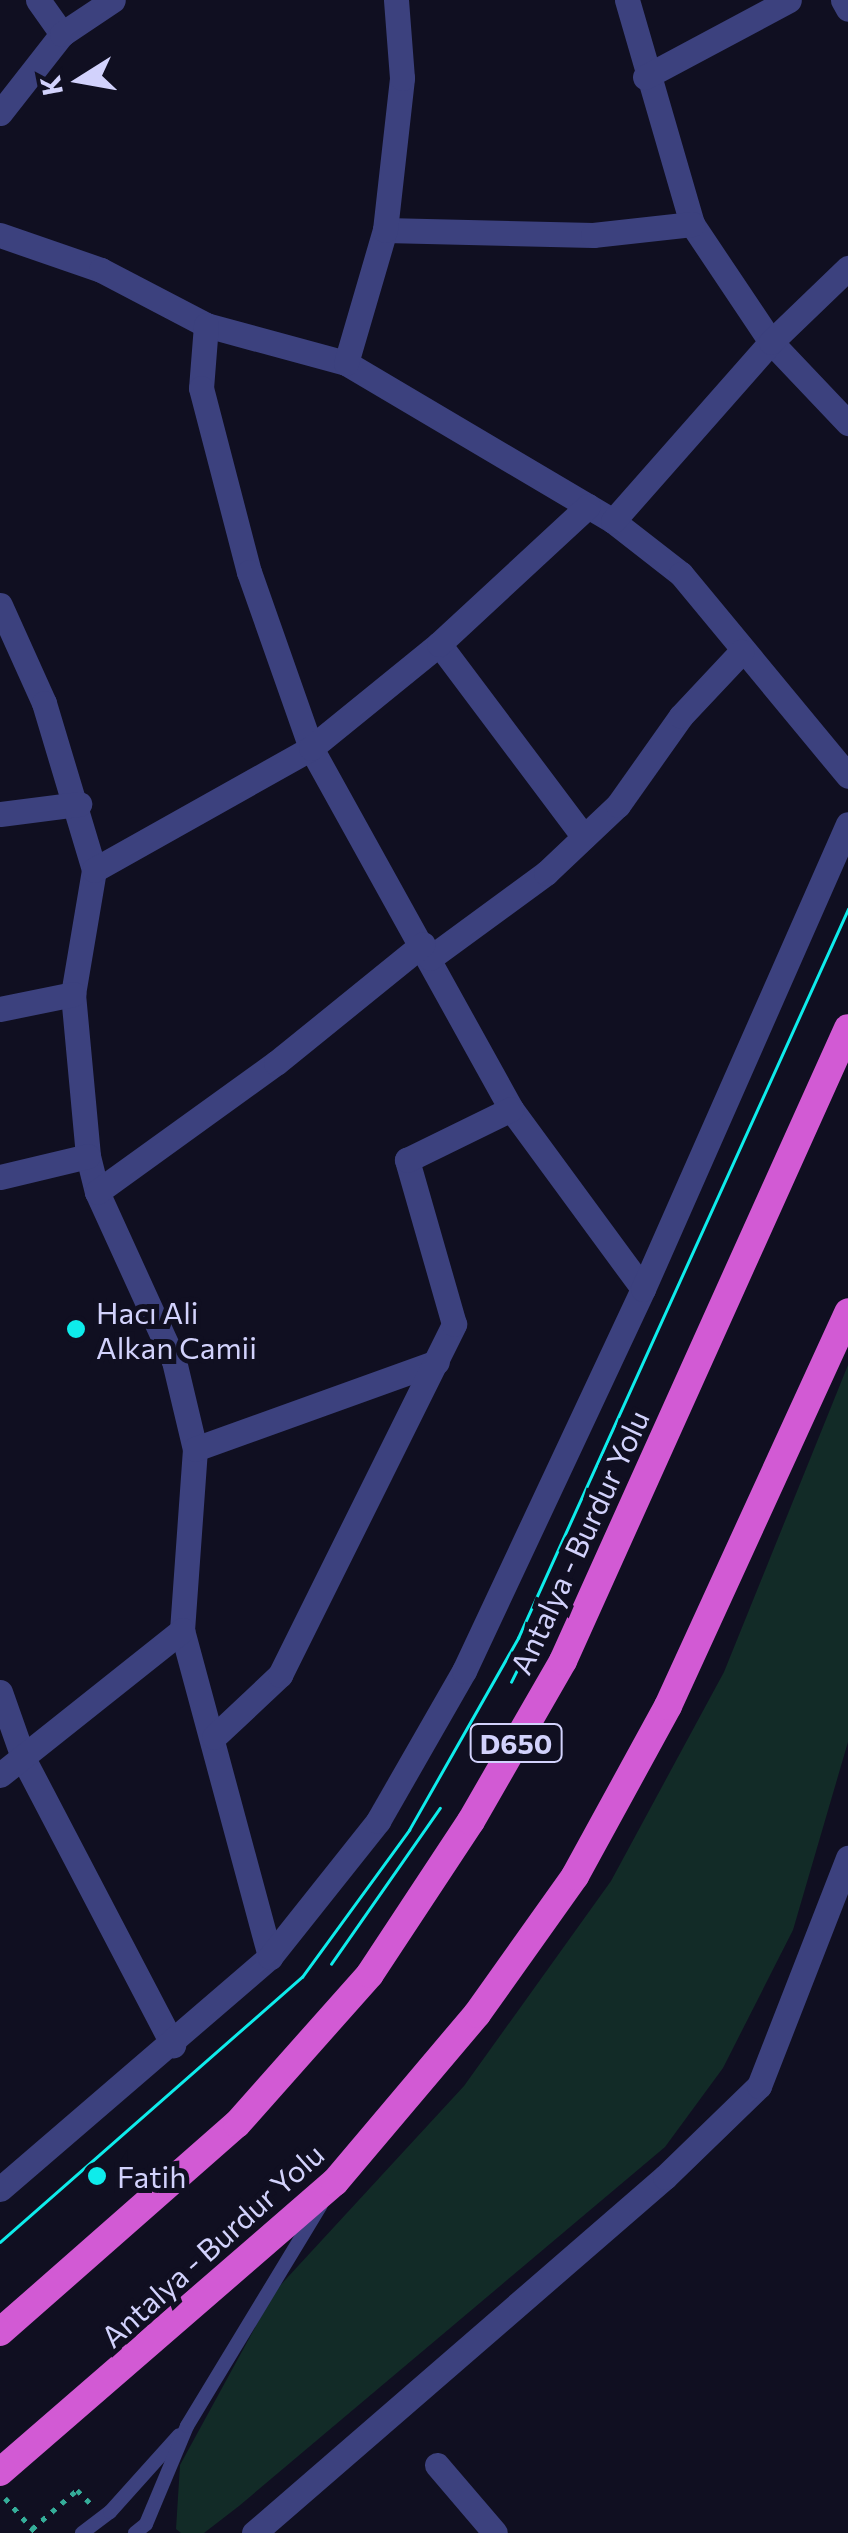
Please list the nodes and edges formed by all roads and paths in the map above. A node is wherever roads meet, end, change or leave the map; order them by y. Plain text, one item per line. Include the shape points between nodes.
1 (38, 0) edge
2 (113, 0) edge
3 (396, 0) edge
4 (628, 0) edge
5 (789, 0) edge
6 (842, 0) edge
7 (848, 10) edge
8 (62, 34) junction
9 (645, 77) junction
10 (0, 113) edge
11 (692, 224) junction
12 (384, 230) junction
13 (0, 235) edge
14 (848, 268) edge
15 (206, 325) junction
16 (772, 342) junction
17 (346, 363) junction
18 (848, 423) edge
19 (588, 506) junction
20 (613, 521) junction
21 (1, 610) edge
22 (439, 644) junction
23 (741, 652) junction
24 (311, 748) junction
25 (848, 776) edge
26 (79, 804) junction
27 (0, 814) edge
28 (848, 824) edge
29 (584, 837) junction
30 (94, 870) junction
31 (427, 951) junction
32 (73, 994) junction
33 (0, 1008) edge
34 (848, 1028) edge
35 (510, 1109) junction
36 (88, 1156) junction
37 (0, 1176) edge
38 (97, 1192) junction
39 (643, 1289) junction
40 (848, 1312) edge
41 (438, 1362) junction
42 (194, 1449) junction
43 (182, 1630) junction
44 (0, 1692) edge
45 (214, 1737) junction
46 (24, 1760) junction
47 (0, 1775) edge
48 (848, 1858) edge
49 (270, 1956) junction
50 (173, 2044) junction
51 (335, 2182) junction
52 (0, 2189) edge
53 (0, 2332) edge
54 (187, 2426) junction
55 (437, 2465) dead end
56 (0, 2472) edge
57 (78, 2490) dead end
58 (0, 2492) edge
59 (34, 2531) edge
60 (82, 2533) edge
61 (135, 2533) edge
62 (254, 2533) edge
63 (496, 2533) edge

1 - 8 street
2 - 8 street
3 - 12 street via 402,78
4 - 9 street
5 - 9 street
6 - 7 street
8 - 10 street
9 - 11 street
11 - 12 street via 593,235
11 - 16 street
12 - 17 street
13 - 15 street via 101,270
14 - 16 street
15 - 17 street
15 - 24 street via 201,388 249,572
16 - 18 street
16 - 20 street
17 - 19 street
19 - 20 street
19 - 22 street
20 - 23 street via 681,574
21 - 26 street via 44,703
22 - 24 street
22 - 29 street
23 - 25 street
23 - 29 street via 680,716 618,805
24 - 30 street
24 - 31 street
26 - 27 street
26 - 30 street
28 - 39 street
29 - 31 street
30 - 32 street
31 - 35 street
31 - 38 street
32 - 33 street
32 - 36 street
34 - 53 highway, Antalya - Burdur Yolu / D650 via 563,1661 471,1822 370,1974 237,2124
35 - 39 street
35 - 41 street via 407,1160 451,1296 454,1324
36 - 37 street
36 - 38 street
38 - 42 street via 174,1361
39 - 49 street via 464,1672 378,1821
40 - 51 highway, Antalya - Burdur Yolu via 668,1706 575,1876 477,2014
41 - 42 street
41 - 45 street via 280,1675
42 - 43 street
43 - 45 street
43 - 46 street
44 - 46 street
45 - 49 street
46 - 47 street
46 - 50 street
48 - 62 street via 760,2086 665,2178
49 - 50 street
50 - 52 street
51 - 54 lane
51 - 56 highway, Antalya - Burdur Yolu
54 - 60 lane via 110,2512
54 - 61 lane via 146,2524
55 - 63 street
57 - 59 path
58 - 59 path

